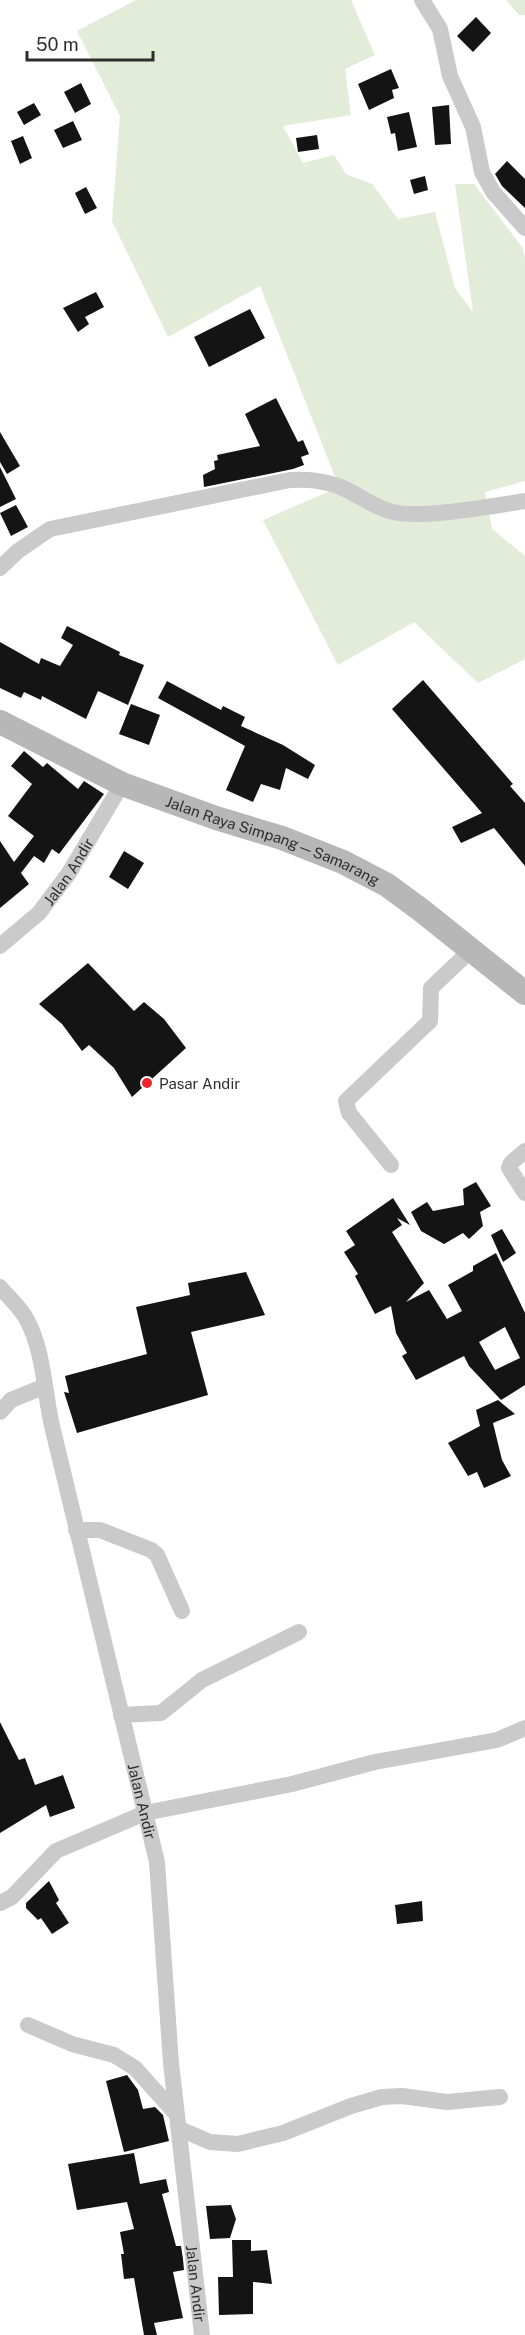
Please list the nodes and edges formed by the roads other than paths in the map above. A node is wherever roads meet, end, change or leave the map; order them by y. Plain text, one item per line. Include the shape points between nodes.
1 (422, 0) edge
2 (525, 228) edge
3 (525, 501) edge
4 (0, 545) edge
5 (14, 555) junction
6 (0, 568) edge
7 (0, 722) edge
8 (122, 784) junction
9 (0, 946) edge
10 (471, 950) junction
11 (525, 993) edge
12 (525, 1151) edge
13 (391, 1165) dead end
14 (525, 1193) edge
15 (0, 1287) edge
16 (43, 1387) junction
17 (0, 1412) edge
18 (76, 1530) junction
19 (182, 1611) dead end
20 (299, 1632) dead end
21 (121, 1715) junction
22 (525, 1728) edge
23 (145, 1813) junction
24 (0, 1903) edge
25 (28, 2025) dead end
26 (500, 2097) dead end
27 (179, 2122) junction
28 (202, 2335) edge

1 - 2 street via 440,28 450,76 472,127 482,172 493,192
3 - 5 street via 397,513 366,503 337,485 311,479 290,480 50,529
4 - 5 street
5 - 6 street
7 - 8 main road, Jalan Raya Simpang—Samarang
8 - 9 street, Jalan Andir via 69,873 39,913
8 - 10 main road, Jalan Raya Simpang—Samarang via 343,862 387,885
10 - 11 main road, Jalan Raya Simpang—Samarang
10 - 13 street via 431,988 430,1021 346,1101 349,1113
12 - 14 street via 509,1168
15 - 16 street, Jalan Andir via 27,1318 40,1350
16 - 17 street via 11,1400
16 - 18 street, Jalan Andir
18 - 19 street via 100,1530 152,1550
18 - 21 street, Jalan Andir
20 - 21 street via 202,1680 161,1713
21 - 23 street, Jalan Andir
22 - 23 street via 497,1740 375,1762 292,1784
23 - 24 street via 56,1851 12,1897
23 - 27 street, Jalan Andir via 157,1862
25 - 27 street via 72,2044 114,2055 135,2068
26 - 27 street via 447,2102 382,2097 283,2133 238,2144 210,2142
27 - 28 street, Jalan Andir

